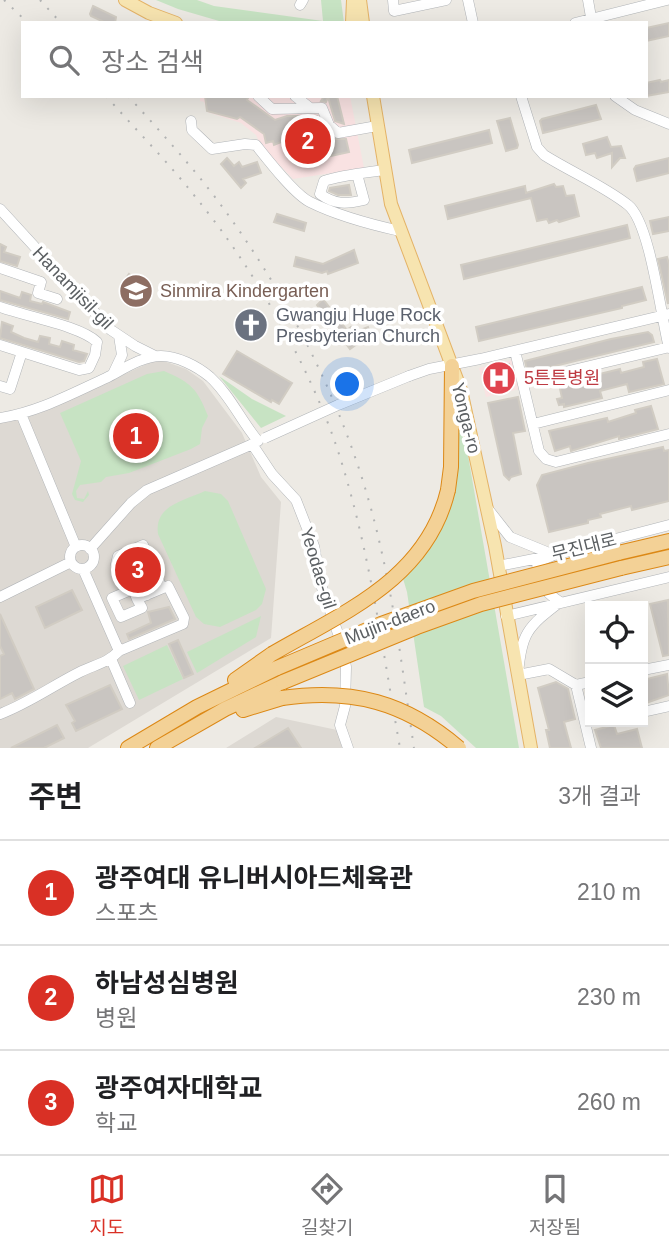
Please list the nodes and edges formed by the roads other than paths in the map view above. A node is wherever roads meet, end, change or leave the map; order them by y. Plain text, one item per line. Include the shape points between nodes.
1 (125, 0) edge
2 (353, 0) edge
3 (360, 0) edge
4 (393, 0) edge
5 (446, 0) edge
6 (468, 0) edge
7 (588, 0) edge
8 (667, 0) edge
9 (429, 2) edge
10 (171, 21) edge
11 (352, 21) edge
12 (363, 21) edge
13 (473, 21) edge
14 (592, 21) edge
15 (260, 98) edge
16 (298, 98) edge
17 (373, 98) edge
18 (522, 98) edge
19 (618, 98) edge
20 (311, 107) junction
21 (191, 121) dead end
22 (377, 124) junction
23 (669, 124) edge
24 (384, 170) junction
25 (357, 174) junction
26 (0, 209) edge
27 (400, 231) junction
28 (0, 268) edge
29 (57, 299) dead end
30 (0, 307) edge
31 (665, 314) edge
32 (118, 335) junction
33 (0, 345) edge
34 (669, 347) edge
35 (515, 351) junction
36 (22, 352) junction
37 (155, 356) junction
38 (452, 366) junction
39 (113, 374) junction
40 (523, 382) junction
41 (0, 386) edge
42 (669, 390) edge
43 (21, 414) junction
44 (0, 418) edge
45 (533, 424) junction
46 (669, 434) edge
47 (258, 441) junction
48 (486, 507) junction
49 (669, 525) edge
50 (669, 541) edge
51 (76, 547) junction
52 (90, 549) junction
53 (130, 551) junction
54 (554, 555) junction
55 (669, 556) edge
56 (71, 562) junction
57 (498, 566) junction
58 (83, 569) junction
59 (669, 577) edge
60 (162, 588) junction
61 (128, 591) junction
62 (0, 597) edge
63 (142, 597) junction
64 (560, 602) junction
65 (506, 617) junction
66 (115, 655) junction
67 (275, 661) junction
68 (669, 665) edge
69 (648, 669) edge
70 (518, 676) junction
71 (585, 682) edge
72 (576, 685) junction
73 (130, 703) dead end
74 (669, 706) edge
75 (648, 711) edge
76 (0, 714) edge
77 (585, 720) edge
78 (587, 727) edge
79 (128, 748) edge
80 (158, 748) edge
81 (348, 748) edge
82 (459, 748) edge
83 (530, 748) edge
84 (591, 748) edge

1 - 10 main road
2 - 11 main road
3 - 12 main road
4 - 9 street via 394,11
5 - 9 street
6 - 13 street
7 - 14 street
8 - 14 street
15 - 20 street via 272,109
16 - 20 street
17 - 22 main road, Yonga-ro
18 - 31 street via 537,147 544,155 629,205 636,214
19 - 23 street
20 - 22 street via 322,108 338,133
21 - 27 street via 192,130 212,149 256,145 310,202
22 - 24 main road, Yonga-ro
24 - 25 street
24 - 27 main road, Yonga-ro
25 - 25 street via 324,181 320,194 341,204 364,200
26 - 32 street, Hanamjisil-gil
27 - 38 main road, Yonga-ro
28 - 29 street via 41,282 38,293
30 - 36 street via 91,336 97,342 89,368 79,370
31 - 34 street
31 - 35 street
32 - 37 street, Hanamjisil-gil
32 - 39 street via 122,355
33 - 36 street
34 - 40 street
35 - 38 street
35 - 40 street
36 - 41 street via 9,389
37 - 39 street
37 - 47 street, Yeodae-gil via 180,361 210,377
38 - 47 street, bridge via 409,376
38 - 48 main road, Yonga-ro
38 - 67 highway, bridge via 448,490 429,539 400,575
39 - 43 street
40 - 45 street
42 - 45 street
43 - 44 street
43 - 51 street
45 - 46 street via 539,451 556,462
47 - 52 street via 147,490
47 - 81 street, Yeodae-gil via 271,474 296,500 314,545 321,584 342,645 345,706 341,725
48 - 54 street via 510,537
48 - 57 main road, Yonga-ro
49 - 54 street, 무진대로
50 - 67 highway, Mujin-daero, bridge via 473,591
51 - 52 street
51 - 56 street
52 - 58 street via 93,559
53 - 60 street via 143,545
53 - 61 street via 118,556 116,564
53 - 63 street
54 - 57 street, 무진대로
54 - 64 street via 538,562 536,571 547,592
55 - 80 highway, Mujin-daero, bridge via 481,604 417,626 225,709
56 - 58 street
56 - 62 street
57 - 65 main road, Yonga-ro
58 - 66 street
59 - 64 street
60 - 63 street
60 - 66 street via 168,586 183,624
61 - 63 street via 133,589
61 - 63 street via 112,598 121,617 142,608
64 - 65 street
64 - 70 street via 524,636
65 - 70 main road, Yonga-ro
66 - 73 street
66 - 76 street
67 - 79 highway, Mujin-daero
68 - 69 street
70 - 72 street via 549,669
70 - 83 main road, Yonga-ro
71 - 72 street
72 - 77 street
74 - 75 street
78 - 84 street
80 - 82 highway, bridge via 253,706 282,698 332,694 373,700 418,718

